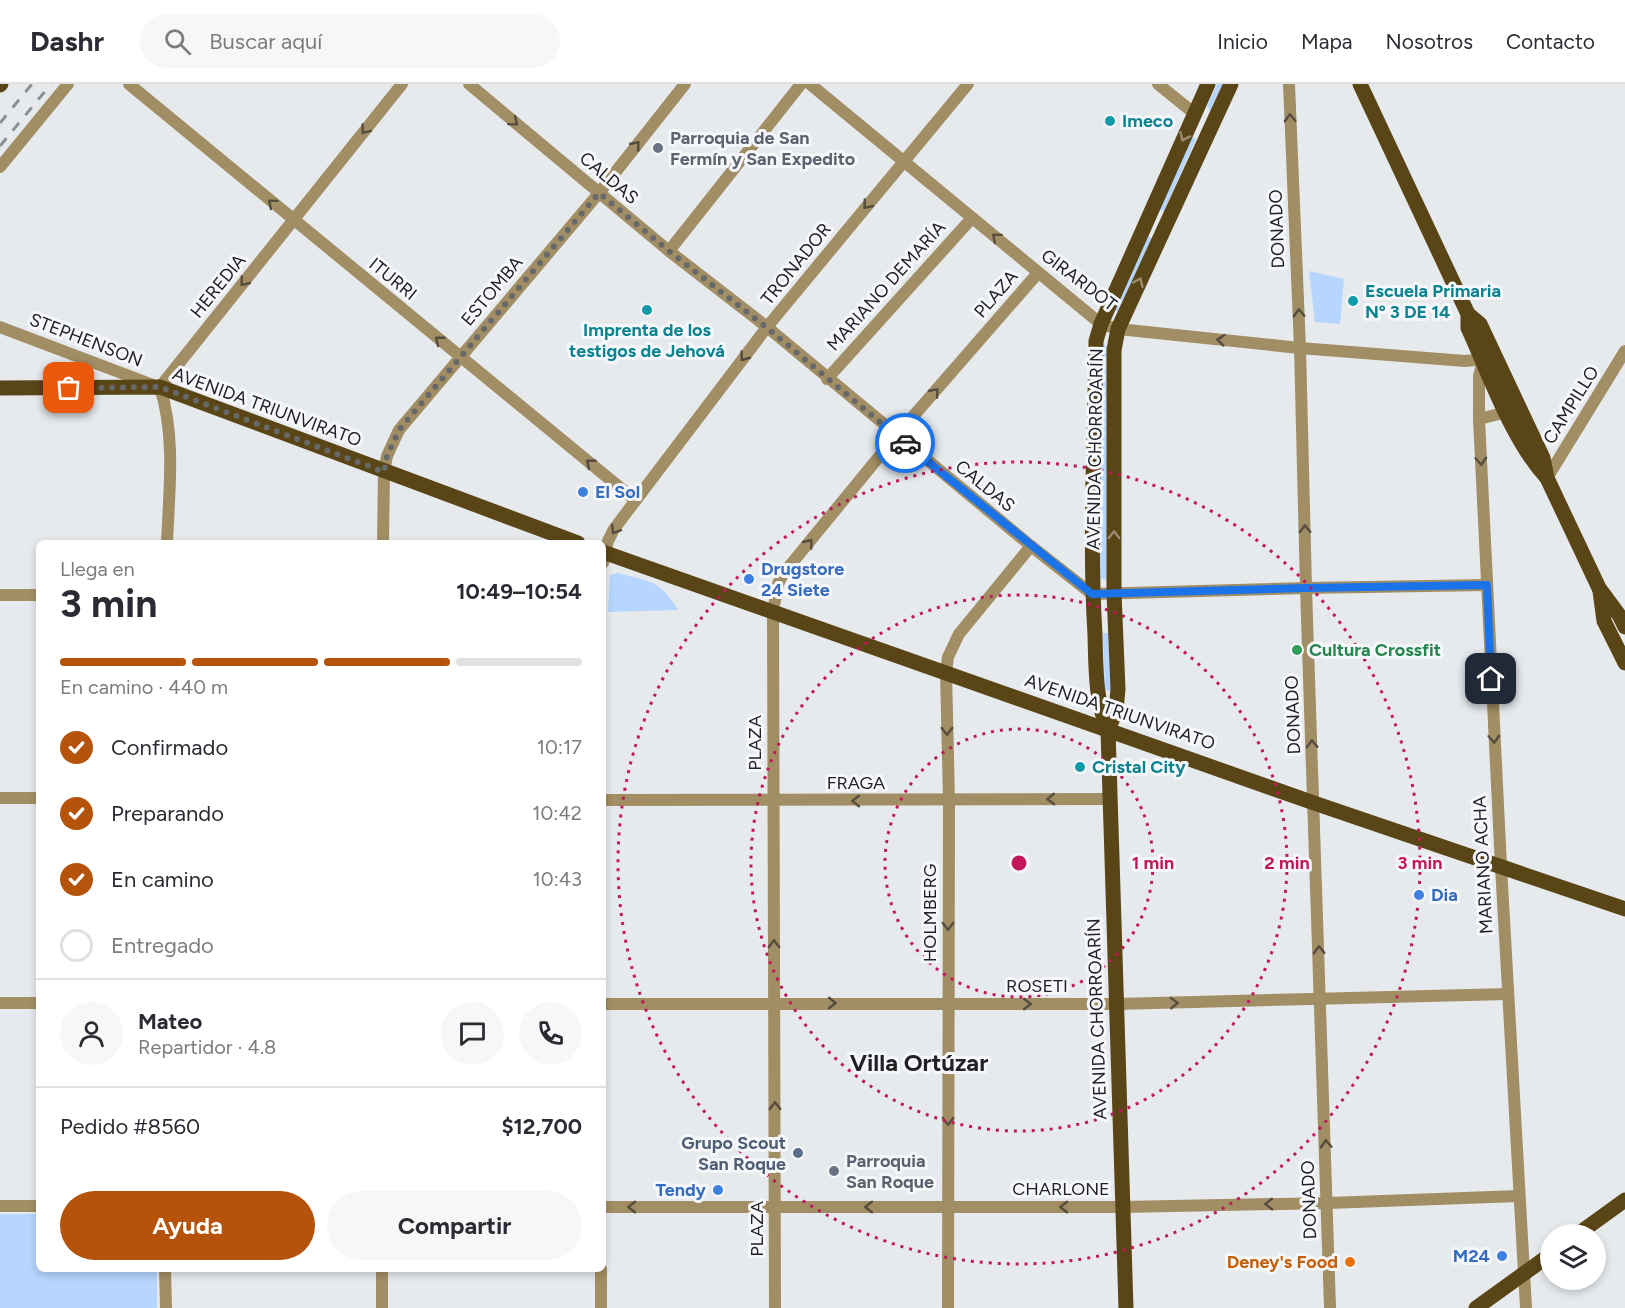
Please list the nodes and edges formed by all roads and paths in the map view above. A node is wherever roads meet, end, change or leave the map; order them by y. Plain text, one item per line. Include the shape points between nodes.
1 (68, 84) edge
2 (129, 84) edge
3 (402, 84) edge
4 (469, 84) edge
5 (685, 84) edge
6 (801, 84) edge
7 (810, 84) edge
8 (968, 84) edge
9 (1158, 84) edge
10 (1208, 84) edge
11 (1231, 84) edge
12 (1289, 84) edge
13 (1360, 84) edge
14 (1195, 114) junction
15 (1213, 124) junction
16 (904, 160) junction
17 (0, 167) edge
18 (599, 193) junction
19 (972, 218) junction
20 (294, 220) junction
21 (1147, 220) junction
22 (1164, 228) junction
23 (669, 251) junction
24 (1038, 273) junction
25 (1101, 324) junction
26 (0, 327) edge
27 (766, 327) junction
28 (1118, 329) junction
29 (1300, 348) junction
30 (1625, 351) edge
31 (460, 357) junction
32 (1489, 359) junction
33 (827, 379) junction
34 (160, 387) junction
35 (0, 388) edge
36 (1507, 412) junction
37 (1479, 419) junction
38 (897, 436) junction
39 (384, 472) junction
40 (1547, 478) junction
41 (635, 500) junction
42 (167, 540) edge
43 (383, 540) edge
44 (570, 540) edge
45 (1031, 546) junction
46 (606, 551) edge
47 (606, 557) edge
48 (1487, 585) junction
49 (1306, 588) junction
50 (1599, 588) junction
51 (1114, 593) junction
52 (1092, 594) junction
53 (0, 595) edge
54 (36, 595) edge
55 (773, 611) junction
56 (1625, 627) edge
57 (1624, 657) edge
58 (946, 672) junction
59 (1108, 730) junction
60 (0, 798) edge
61 (36, 798) edge
62 (1110, 799) junction
63 (606, 800) edge
64 (948, 800) junction
65 (774, 801) junction
66 (1314, 803) junction
67 (1501, 866) junction
68 (1625, 909) edge
69 (1508, 994) junction
70 (1321, 999) junction
71 (0, 1003) edge
72 (36, 1003) edge
73 (774, 1003) junction
74 (606, 1004) edge
75 (1116, 1004) junction
76 (948, 1005) junction
77 (1519, 1196) junction
78 (1625, 1200) edge
79 (1328, 1203) junction
80 (0, 1206) edge
81 (36, 1206) edge
82 (606, 1207) edge
83 (775, 1207) junction
84 (1122, 1207) junction
85 (948, 1208) junction
86 (1592, 1224) edge
87 (1540, 1262) edge
88 (165, 1272) edge
89 (382, 1272) edge
90 (601, 1272) edge
91 (1524, 1274) junction
92 (166, 1308) edge
93 (382, 1308) edge
94 (601, 1308) edge
95 (775, 1308) edge
96 (948, 1308) edge
97 (1125, 1308) edge
98 (1330, 1308) edge
99 (1476, 1308) edge
100 (1526, 1308) edge

1 - 17 street
20 -> 2 street, ITURRI
3 -> 20 street, HEREDIA
4 -> 18 street, CALDAS
18 -> 5 street, ESTOMBA
6 - 23 street
7 - 16 street, GIRARDOT
8 - 16 street, TRONADOR
9 - 14 street
10 - 14 main road, AVENIDA CHORROARÍN
11 - 15 main road, AVENIDA CHORROARÍN
29 -> 12 street, DONADO
13 - 32 main road via 1468,314 1480,324
14 - 15 main road
14 -> 21 main road, AVENIDA CHORROARÍN
15 - 22 main road, AVENIDA CHORROARÍN
16 - 19 street, GIRARDOT
16 -> 27 street, TRONADOR
18 - 23 street, CALDAS
18 - 31 street, ESTOMBA
24 -> 19 street, GIRARDOT
19 - 33 street, MARIANO DEMARÍA
31 -> 20 street, ITURRI
20 -> 34 street, HEREDIA
21 - 22 main road
21 - 25 main road, AVENIDA CHORROARÍN
28 -> 22 main road, AVENIDA CHORROARÍN
23 - 27 street, CALDAS
24 - 25 street, GIRARDOT
38 -> 24 street, PLAZA
25 - 28 street, GIRARDOT
25 - 52 main road, AVENIDA CHORROARÍN via 1096,340
26 - 34 street, STEPHENSON
27 - 33 street, CALDAS
27 -> 41 street, TRONADOR
29 -> 28 street, GIRARDOT
51 -> 28 main road, AVENIDA CHORROARÍN via 1114,350
29 - 32 street, GIRARDOT via 1403,357
49 -> 29 street, DONADO
30 - 40 street, CAMPILLO
31 - 39 street, ESTOMBA via 399,430
41 -> 31 street, ITURRI
32 - 36 main road
32 - 37 street, MARIANO ACHA via 1478,390
32 - 40 main road via 1543,458
33 - 38 street, CALDAS
34 - 35 main road, AVENIDA TRIUNVIRATO
34 - 39 main road, AVENIDA TRIUNVIRATO
34 - 42 street via 170,438
36 - 37 street
36 - 40 main road via 1533,462
37 -> 48 street, MARIANO ACHA
38 - 45 street, CALDAS
55 -> 38 street, PLAZA via 783,574
39 - 43 street, ESTOMBA
39 - 44 main road, AVENIDA TRIUNVIRATO
40 - 50 main road
41 -> 46 street, TRONADOR via 614,529
45 - 52 street, CALDAS
45 - 58 street, HOLMBERG via 959,634
47 - 55 main road, AVENIDA TRIUNVIRATO
48 - 49 street
48 -> 67 street, MARIANO ACHA
49 - 51 street
66 -> 49 street, DONADO
50 - 56 main road
50 - 57 main road via 1604,621
51 - 52 street
51 - 59 main road, AVENIDA CHORROARÍN via 1118,689 1116,711
52 - 59 main road, AVENIDA CHORROARÍN via 1098,691
53 - 54 street
55 - 58 main road, AVENIDA TRIUNVIRATO
55 - 65 street, PLAZA
58 - 59 main road, AVENIDA TRIUNVIRATO
58 -> 64 street, HOLMBERG
59 - 62 main road, AVENIDA CHORROARÍN
59 - 66 main road, AVENIDA TRIUNVIRATO
60 - 61 street
62 -> 64 street, FRAGA
62 - 75 main road, AVENIDA CHORROARÍN
63 - 65 street, FRAGA
64 -> 65 street, FRAGA
64 -> 76 street, HOLMBERG
73 -> 65 street, PLAZA
66 - 67 main road, AVENIDA TRIUNVIRATO
70 -> 66 street, DONADO
67 - 68 main road, AVENIDA TRIUNVIRATO
67 - 69 street, MARIANO ACHA
69 - 70 street, ROSETI
69 - 77 street, MARIANO ACHA
75 -> 70 street, ROSETI
79 -> 70 street, DONADO
71 - 72 street
73 - 74 street, ROSETI
73 -> 76 street, ROSETI
83 -> 73 street, PLAZA
76 -> 75 street, ROSETI
75 - 84 main road, AVENIDA CHORROARÍN
76 -> 85 street, HOLMBERG
77 - 79 street, CHARLONE
77 - 91 street, MARIANO ACHA
78 - 86 main road
79 -> 84 street, CHARLONE
79 - 98 street, DONADO
80 - 81 street
83 -> 82 street, CHARLONE
85 -> 83 street, CHARLONE
83 - 95 street, PLAZA
84 -> 85 street, CHARLONE
84 - 97 main road, AVENIDA CHORROARÍN
85 - 96 street, HOLMBERG
87 - 91 main road
88 - 92 street
89 - 93 street
90 - 94 street
91 - 99 main road
91 - 100 street, MARIANO ACHA

